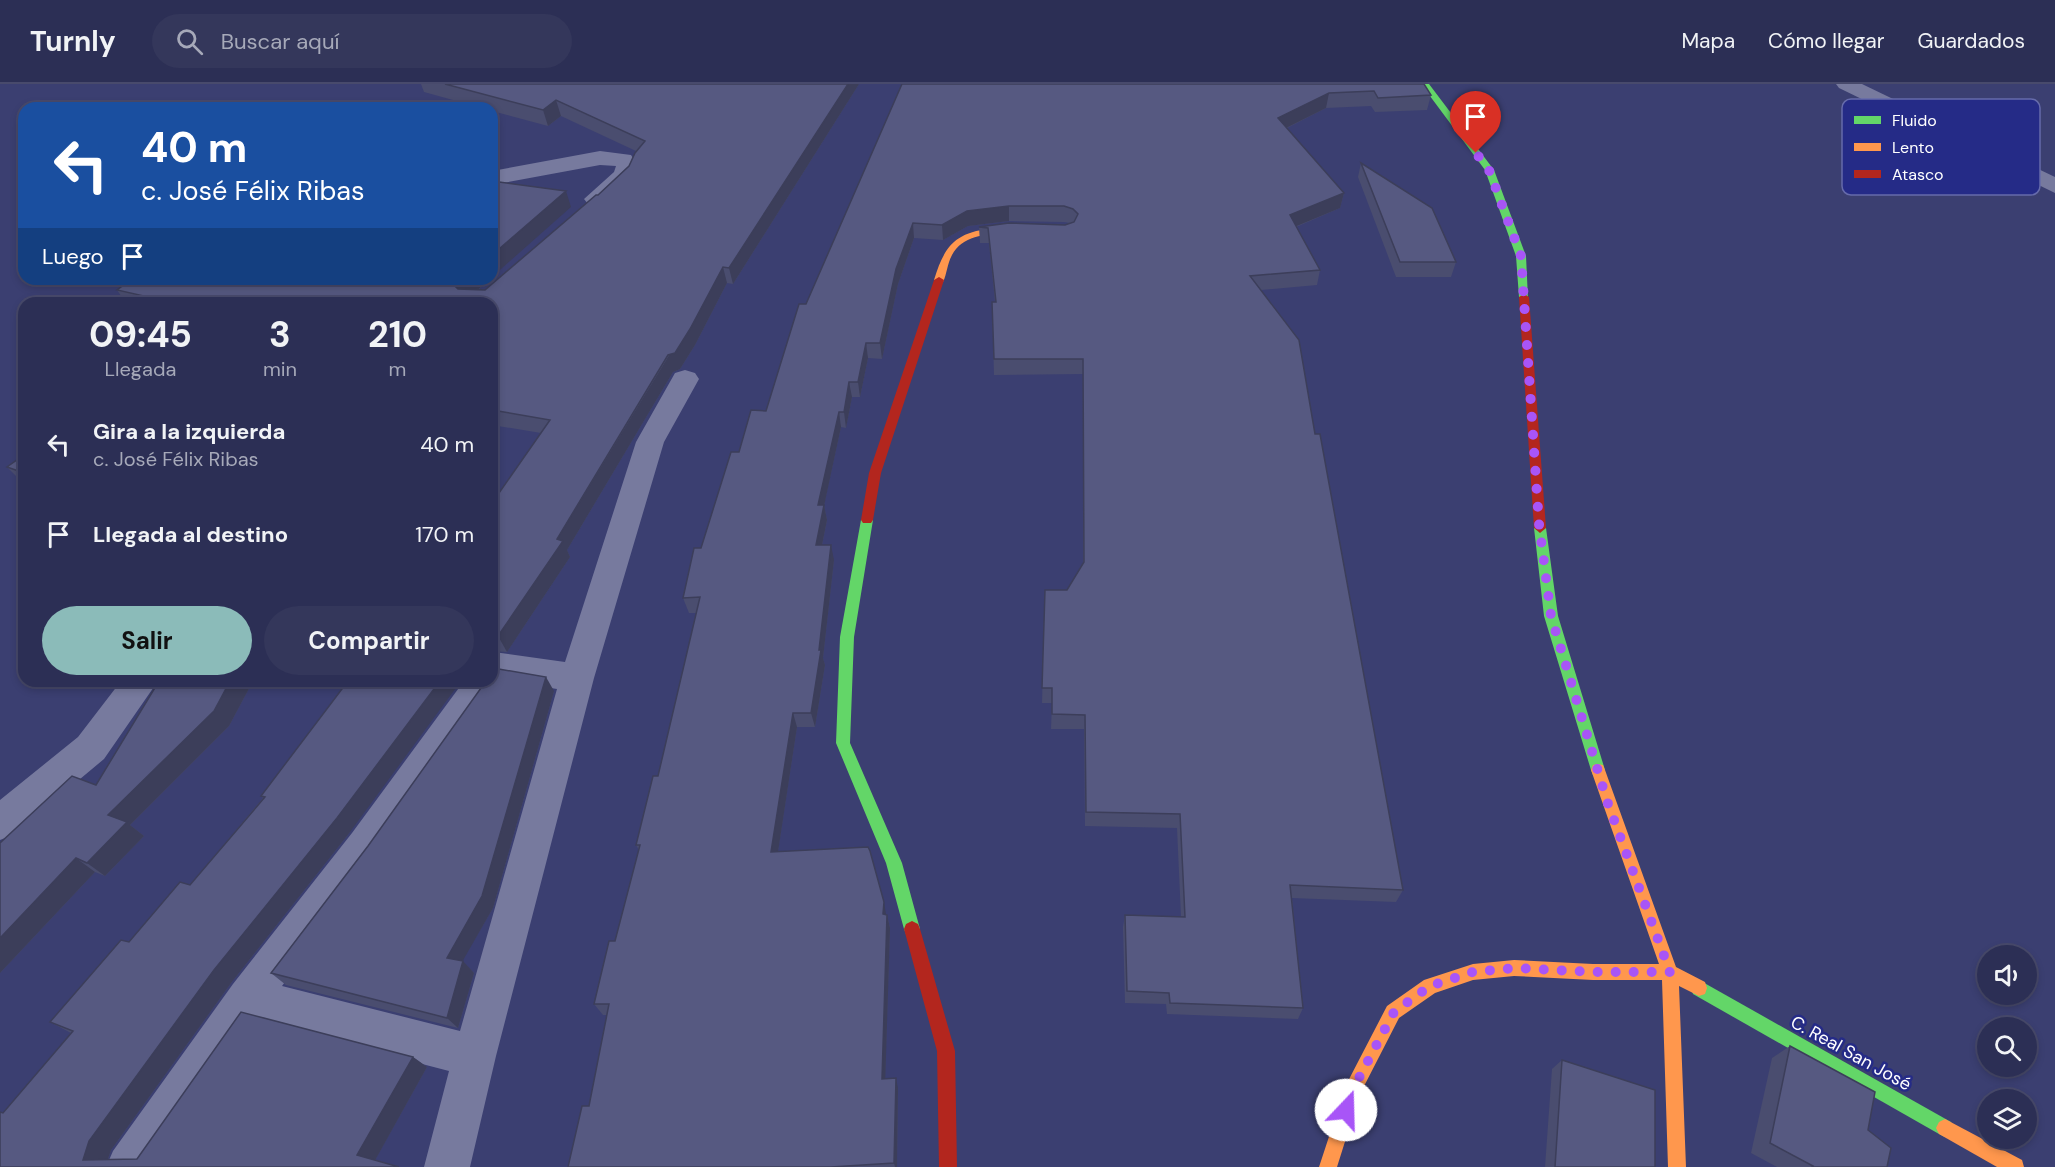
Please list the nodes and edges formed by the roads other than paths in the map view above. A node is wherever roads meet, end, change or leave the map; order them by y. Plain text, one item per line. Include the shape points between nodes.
1 (1425, 84) edge
2 (1846, 84) edge
3 (1877, 99) edge
4 (498, 177) edge
5 (2040, 179) edge
6 (2055, 186) edge
7 (581, 212) edge
8 (1040, 231) edge
9 (685, 379) dead end
10 (498, 667) edge
11 (577, 678) junction
12 (137, 687) edge
13 (479, 687) edge
14 (0, 823) edge
15 (1670, 972) junction
16 (248, 998) junction
17 (474, 1056) junction
18 (129, 1167) edge
19 (447, 1167) edge
20 (948, 1167) edge
21 (1328, 1167) edge
22 (1677, 1167) edge
23 (2014, 1167) edge

1 - 15 street via 1489,170 1521,256 1539,524 1551,616 1607,801
2 - 3 street
4 - 7 street via 600,158 623,160 627,166 624,175
5 - 6 street
8 - 20 street via 976,234 959,239 949,251 875,473 847,637 843,743 894,863 946,1051
9 - 11 street via 650,442
10 - 11 street
11 - 17 street
12 - 14 street via 91,748
13 - 16 street
15 - 21 street via 1515,968 1473,972 1430,986 1394,1012 1352,1091
15 - 22 street
15 - 23 street, C. Real San José
16 - 17 street
16 - 18 street
17 - 19 street

